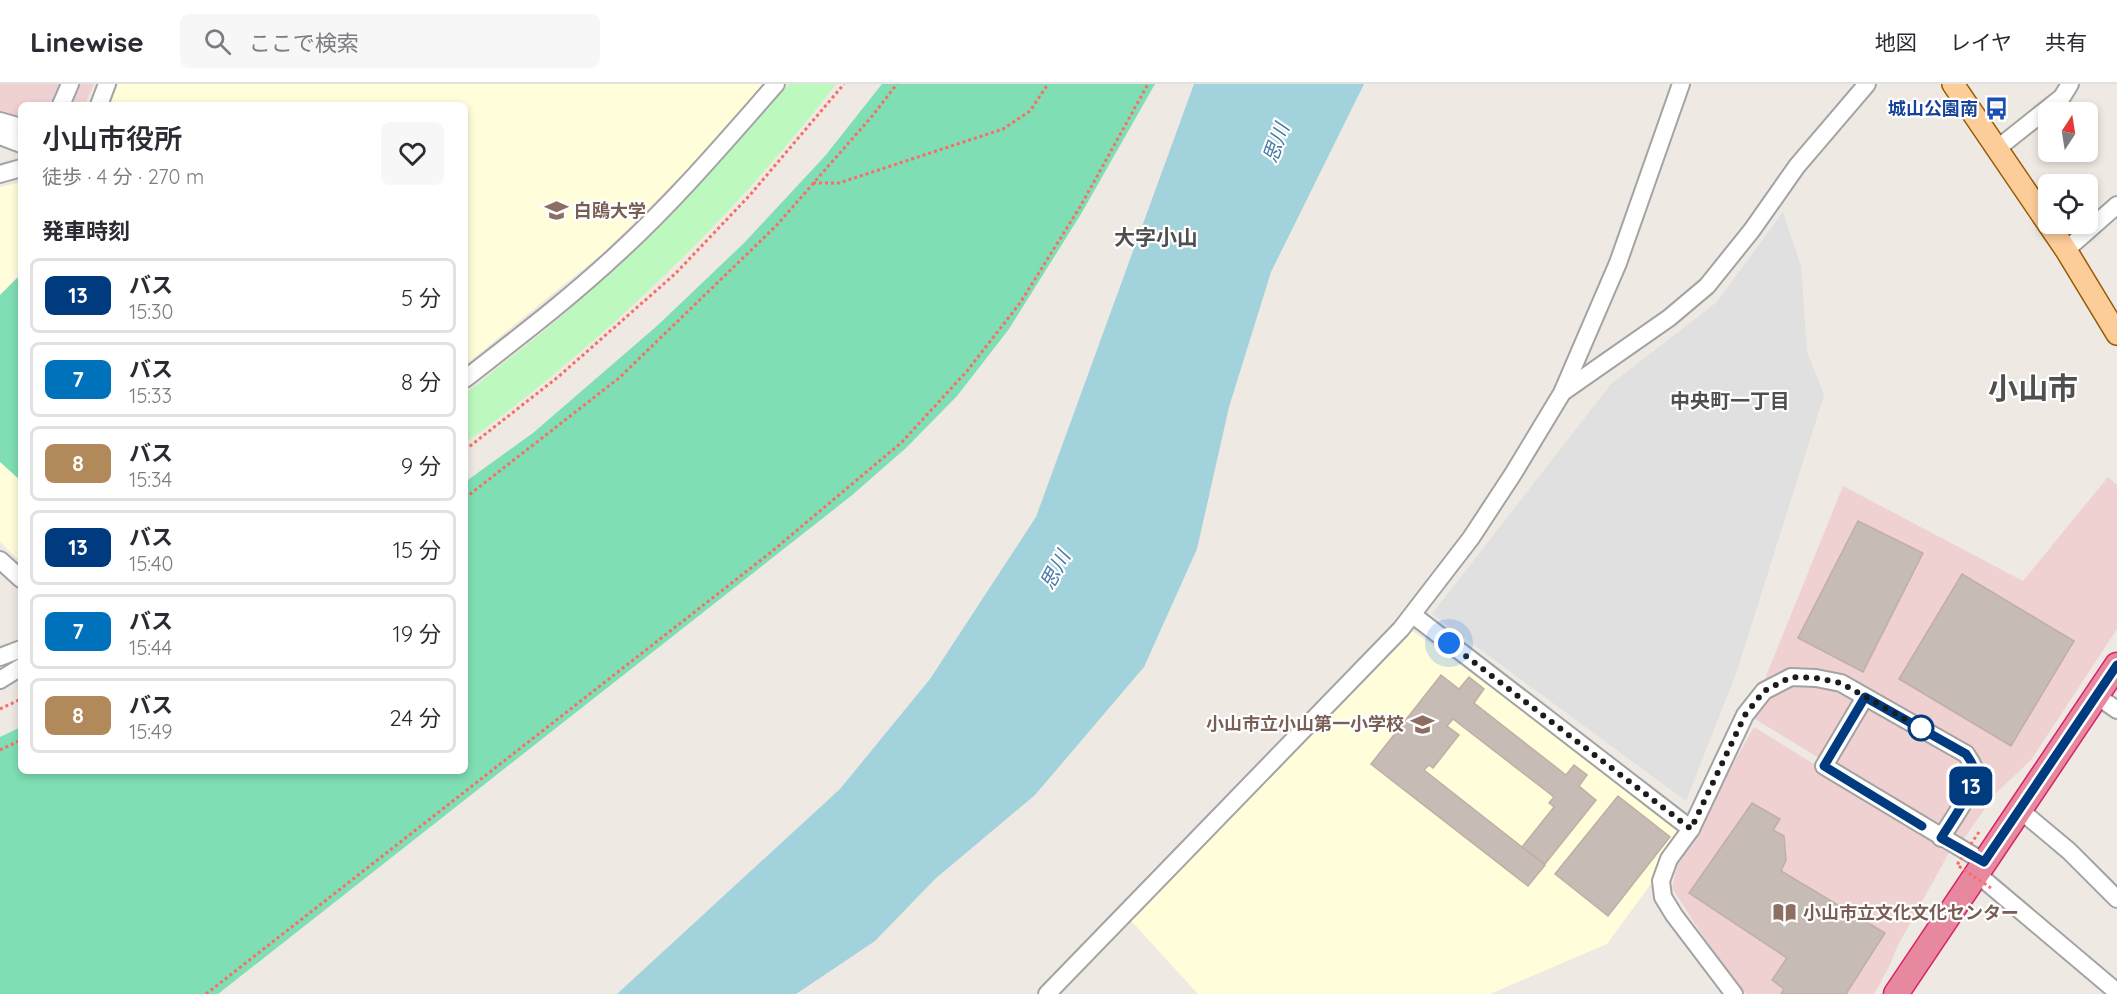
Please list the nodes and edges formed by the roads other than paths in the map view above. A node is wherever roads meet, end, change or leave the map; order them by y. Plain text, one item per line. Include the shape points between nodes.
1 (70, 84) edge
2 (107, 84) edge
3 (776, 84) edge
4 (1682, 84) edge
5 (1867, 84) edge
6 (1953, 84) edge
7 (2070, 84) edge
8 (62, 102) edge
9 (100, 102) edge
10 (0, 121) edge
11 (18, 126) edge
12 (0, 136) edge
13 (18, 143) edge
14 (1998, 148) junction
15 (18, 169) edge
16 (0, 174) edge
17 (2117, 205) edge
18 (2066, 250) junction
19 (2117, 334) edge
20 (468, 377) edge
21 (1562, 393) junction
22 (0, 560) edge
23 (18, 576) edge
24 (1413, 615) junction
25 (18, 650) edge
26 (0, 657) edge
27 (2117, 665) edge
28 (18, 668) edge
29 (0, 680) edge
30 (2097, 696) junction
31 (1865, 697) junction
32 (2117, 710) edge
33 (2020, 810) junction
34 (1691, 829) junction
35 (1941, 838) junction
36 (1984, 874) junction
37 (2117, 899) edge
38 (2117, 992) edge
39 (1047, 994) edge
40 (1734, 994) edge
41 (1896, 994) edge

1 - 8 street
2 - 9 street
3 - 20 street via 700,171 616,255
4 - 21 street via 1618,263
5 - 21 street via 1797,166 1707,286 1669,318
6 - 14 main road
7 - 14 street via 2062,97
10 - 11 street
12 - 13 street
14 - 18 main road
15 - 16 street
17 - 18 street
18 - 19 main road
21 - 24 street via 1471,538
22 - 23 street
24 - 34 street
24 - 39 street
25 - 26 street
27 - 30 highway
28 - 29 street
30 - 32 street
30 - 33 highway
31 - 34 street via 1841,683 1816,678 1791,677 1764,691 1745,715
31 - 35 street via 1966,754 1972,763 1972,785
31 - 35 street via 1824,766
33 - 36 highway
33 - 37 street
34 - 40 street via 1669,859 1661,881 1663,897
35 - 36 street
36 - 38 street
36 - 41 highway

